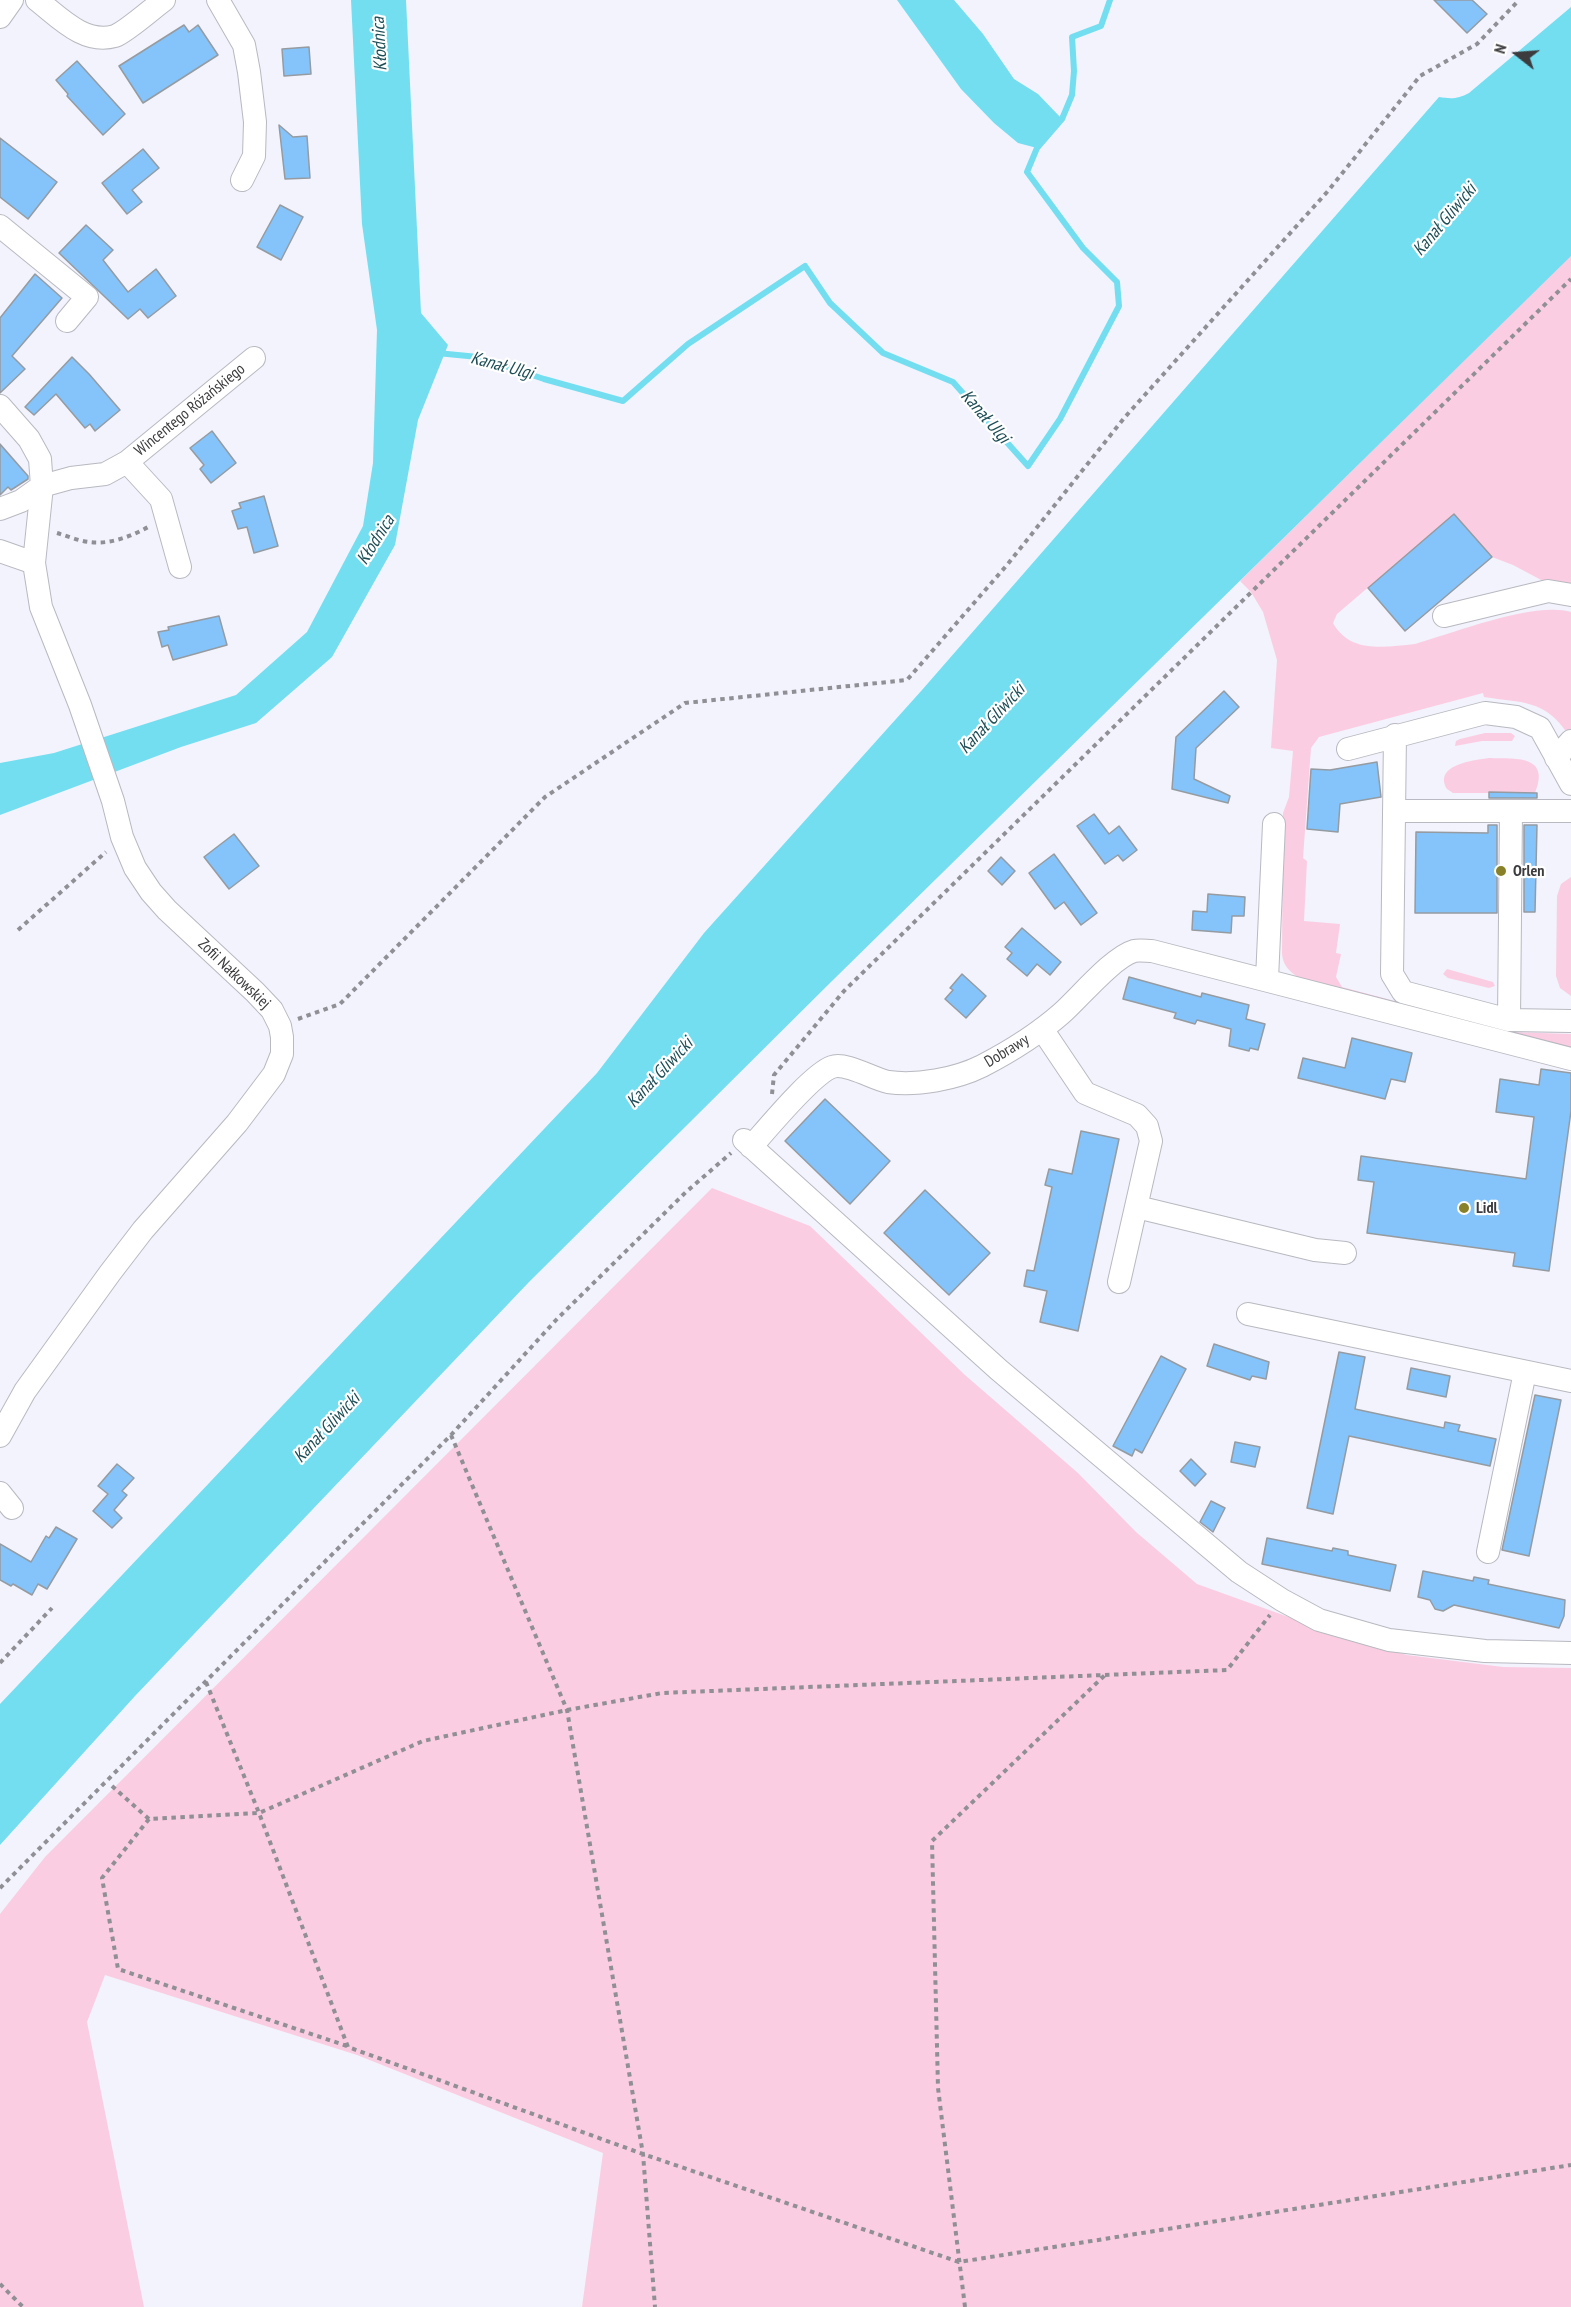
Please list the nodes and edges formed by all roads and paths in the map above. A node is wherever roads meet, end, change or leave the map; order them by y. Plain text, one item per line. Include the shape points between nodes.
1 (12, 0) edge
2 (37, 0) edge
3 (164, 0) edge
4 (218, 0) edge
5 (1519, 0) edge
6 (0, 17) edge
7 (242, 180) dead end
8 (0, 226) edge
9 (1571, 279) edge
10 (67, 321) dead end
11 (254, 358) dead end
12 (0, 406) edge
13 (127, 462) junction
14 (42, 486) junction
15 (0, 509) edge
16 (166, 517) junction
17 (37, 527) junction
18 (0, 551) edge
19 (34, 564) junction
20 (180, 567) dead end
21 (1571, 595) edge
22 (1444, 616) dead end
23 (1395, 735) junction
24 (1348, 748) dead end
25 (1564, 749) edge
26 (1571, 784) edge
27 (1394, 811) junction
28 (1511, 811) junction
29 (1571, 811) edge
30 (1274, 824) dead end
31 (123, 837) junction
32 (18, 930) dead end
33 (1267, 979) junction
34 (1509, 1020) junction
35 (1571, 1021) edge
36 (280, 1026) junction
37 (1042, 1029) junction
38 (1571, 1059) edge
39 (771, 1102) dead end
40 (747, 1144) junction
41 (1137, 1207) junction
42 (1345, 1253) dead end
43 (1119, 1282) dead end
44 (1248, 1314) dead end
45 (1525, 1372) junction
46 (1571, 1381) edge
47 (451, 1435) junction
48 (0, 1436) edge
49 (1488, 1552) dead end
50 (1282, 1600) junction
51 (52, 1608) dead end
52 (1571, 1653) edge
53 (0, 1663) edge
54 (1106, 1675) junction
55 (206, 1682) junction
56 (567, 1710) junction
57 (112, 1786) dead end
58 (259, 1813) junction
59 (149, 1820) junction
60 (0, 1888) edge
61 (348, 2047) junction
62 (643, 2154) junction
63 (1571, 2165) edge
64 (959, 2262) junction
65 (0, 2284) edge
66 (23, 2307) edge
67 (656, 2307) edge
68 (965, 2307) edge

1 - 6 street
2 - 3 street via 78,31 97,38 117,36
4 - 7 street via 244,45 249,72 255,122 254,156
5 - 36 path via 1477,44 1420,76 1328,191 1125,417 1007,565 907,680 685,703 545,797 340,1004
8 - 10 street via 87,297
9 - 39 path via 844,991 774,1075
11 - 13 street, Wincentego Różańskiego
12 - 14 street, Zofii Nałkowskiej via 29,439 40,459
13 - 14 street, Wincentego Różańskiego via 105,474
13 - 16 street, Wincentego Różańskiego via 161,499
14 - 15 street via 21,501
14 - 17 street, Zofii Nałkowskiej
16 - 17 path via 137,533 90,542
16 - 20 street, Wincentego Różańskiego
17 - 19 street, Zofii Nałkowskiej
18 - 19 street
19 - 31 street, Zofii Nałkowskiej via 41,607 80,705
21 - 22 street via 1548,591
23 - 24 street
23 - 25 street via 1485,713 1516,717 1540,728
23 - 27 street
25 - 26 street
27 - 28 street
27 - 34 street via 1392,974 1403,992
28 - 29 street
28 - 34 street
30 - 33 street
31 - 32 path
31 - 36 street, Zofii Nałkowskiej via 135,868 151,892 255,992 272,1010
33 - 37 street, Dobrawy via 1152,951 1135,951 1118,960
33 - 38 street
34 - 35 street
36 - 48 street, Zofii Nałkowskiej via 282,1054 274,1074 110,1273 25,1391
37 - 40 street, Dobrawy via 976,1069 940,1079 887,1082 833,1066 818,1075
37 - 41 street via 1085,1093 1137,1115 1147,1126 1151,1141
40 - 47 path via 686,1192 557,1319
40 - 50 street via 999,1370 1239,1572
41 - 42 street via 1315,1250
41 - 43 street
44 - 45 street
45 - 46 street
45 - 49 street
47 - 55 path
47 - 56 path
50 - 52 street via 1319,1620 1389,1640 1485,1651
50 - 54 path via 1227,1670
51 - 53 path
54 - 56 path via 663,1693
54 - 64 path via 932,1841 938,2088
55 - 58 path
55 - 60 path
56 - 58 path via 423,1741
56 - 62 path
57 - 59 path
58 - 59 path
58 - 61 path
59 - 61 path via 102,1878 118,1968
61 - 62 path
62 - 64 path
62 - 67 path
63 - 64 path
64 - 68 path
65 - 66 path

